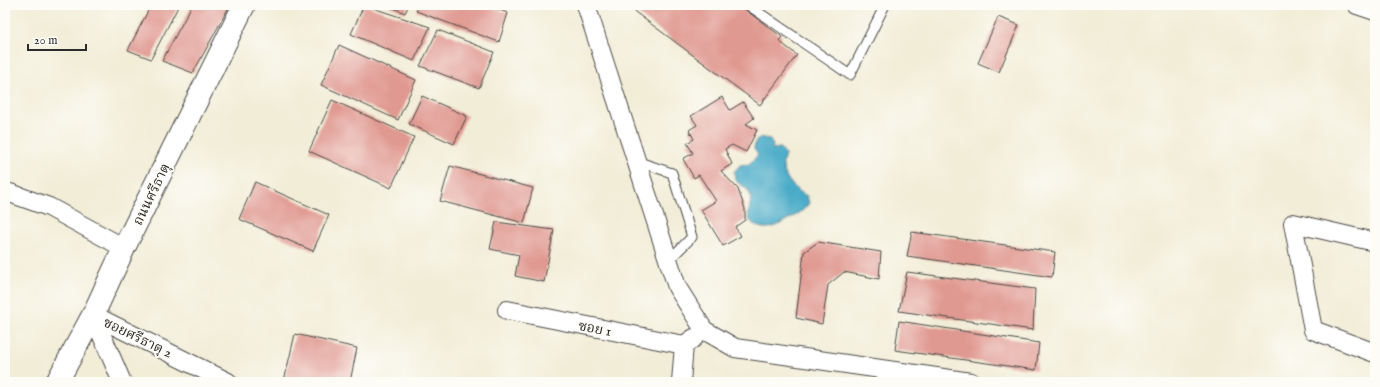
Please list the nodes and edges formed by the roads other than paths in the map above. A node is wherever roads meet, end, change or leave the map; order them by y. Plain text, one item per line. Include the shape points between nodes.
1 (244, 5) edge
2 (586, 5) edge
3 (748, 5) edge
4 (886, 5) edge
5 (1357, 5) edge
6 (1375, 11) edge
7 (636, 161) junction
8 (10, 194) dead end
9 (1375, 242) edge
10 (124, 248) junction
11 (668, 261) junction
12 (507, 310) dead end
13 (93, 315) junction
14 (704, 330) junction
15 (684, 345) junction
16 (1375, 353) edge
17 (57, 382) edge
18 (122, 382) edge
19 (228, 382) edge
20 (681, 382) edge
21 (971, 382) edge

1 - 10 street, ถนนศรีธาตุ
2 - 7 street
3 - 4 lane via 850,75
5 - 6 street
7 - 11 street
7 - 11 lane via 672,173 692,237
8 - 10 street via 49,207
9 - 16 street via 1293,222 1314,330
10 - 13 street, ถนนศรีธาตุ
11 - 14 street via 677,287
12 - 15 street, ซอย 1
13 - 17 street, ถนนศรีธาตุ
13 - 18 street, ซอยศรีธาตุ 2
13 - 19 street, ซอยศรีธาตุ 2
14 - 15 street
14 - 21 street via 736,348
15 - 20 street

